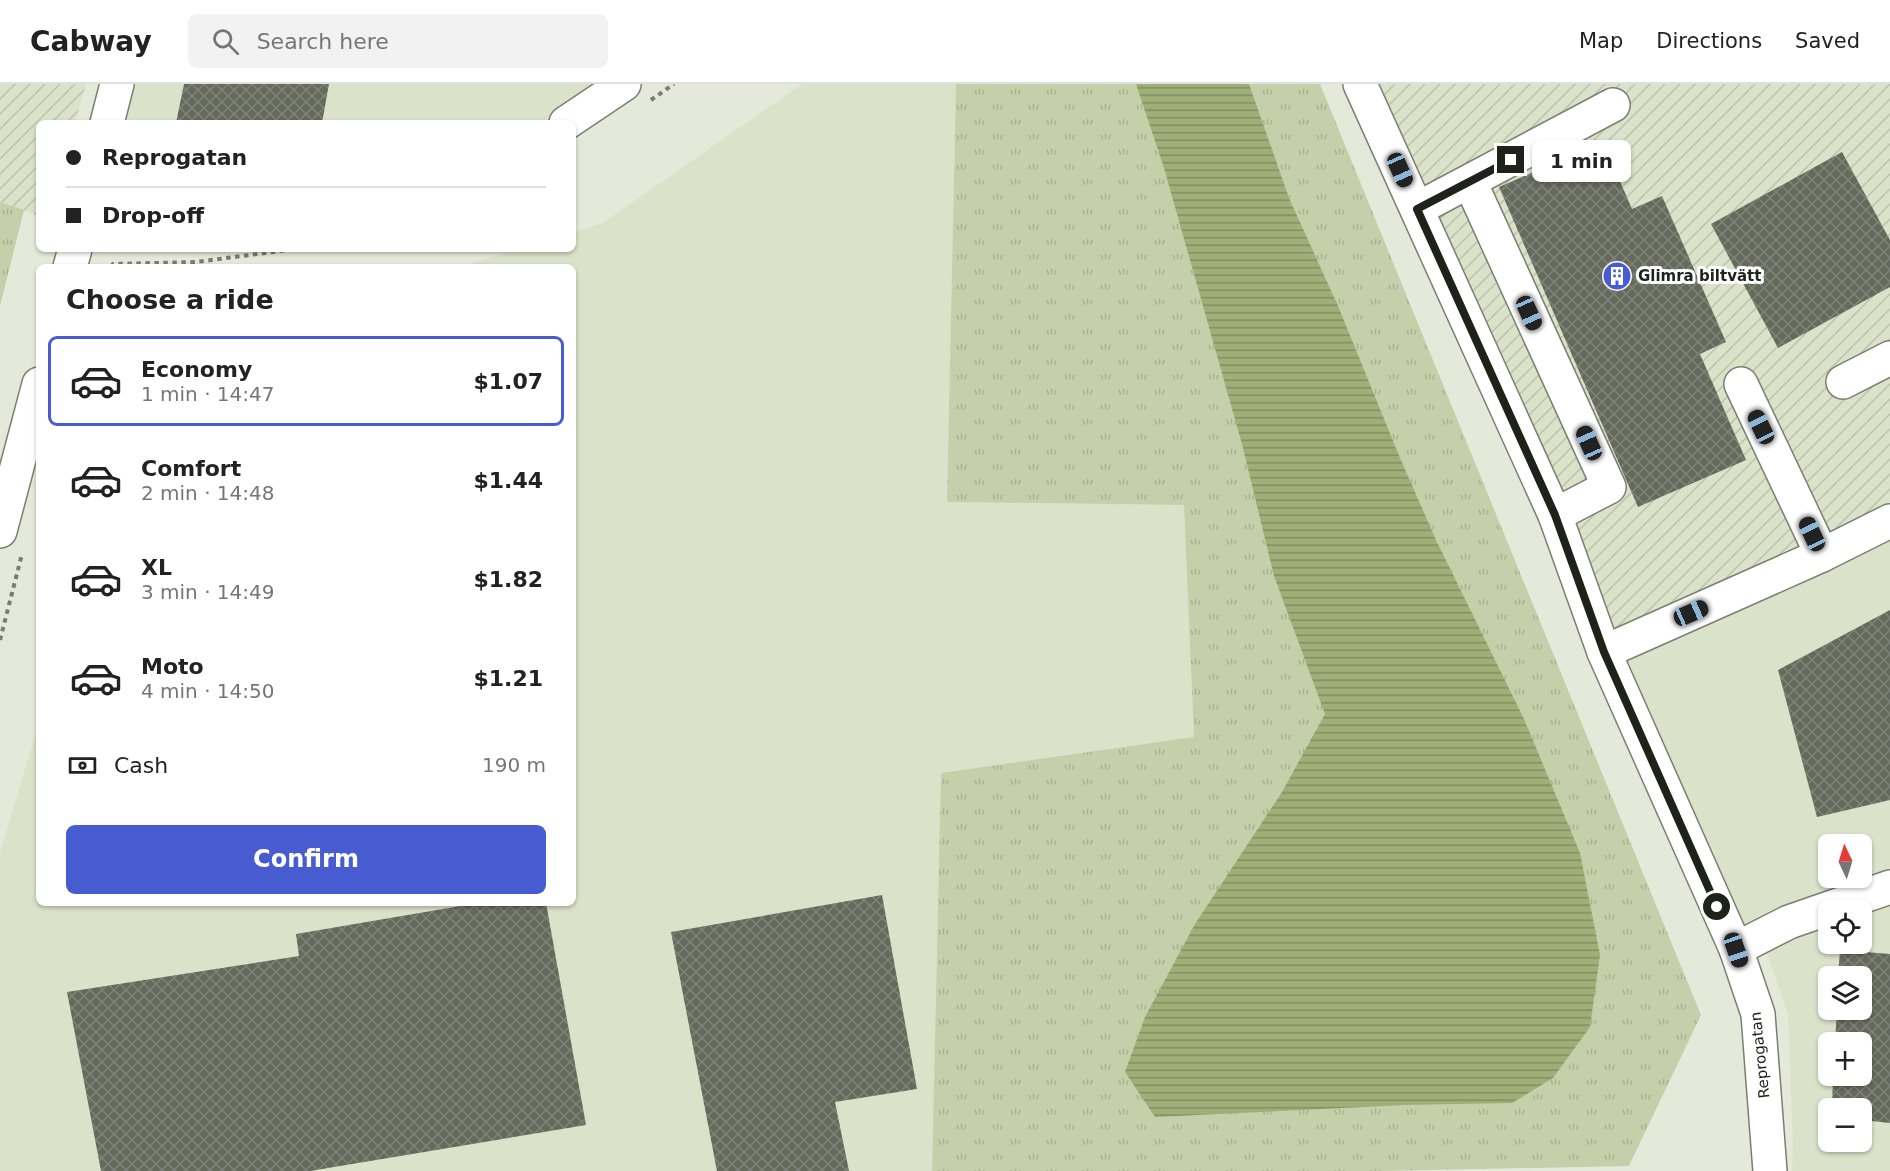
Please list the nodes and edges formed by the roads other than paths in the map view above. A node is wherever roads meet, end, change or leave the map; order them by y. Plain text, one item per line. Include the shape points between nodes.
1 (117, 84) edge
2 (624, 84) edge
3 (1368, 87) edge
4 (1613, 105) dead end
5 (108, 120) edge
6 (570, 120) edge
7 (1470, 182) junction
8 (1417, 209) junction
9 (1890, 358) edge
10 (1843, 382) dead end
11 (1741, 384) dead end
12 (36, 401) edge
13 (1555, 515) junction
14 (1890, 521) edge
15 (12, 540) edge
16 (1822, 555) junction
17 (1604, 652) junction
18 (1890, 887) edge
19 (1736, 950) junction
20 (1770, 1171) edge

1 - 5 street
2 - 6 street
3 - 8 street, Reprogatan
4 - 7 street
7 - 8 street
7 - 13 street via 1609,487
8 - 13 street, Reprogatan
9 - 10 street
11 - 16 street
12 - 15 street
13 - 17 street, Reprogatan
14 - 16 street
16 - 17 street
17 - 19 street, Reprogatan
18 - 19 street via 1789,922
19 - 20 street, Reprogatan via 1758,1014

